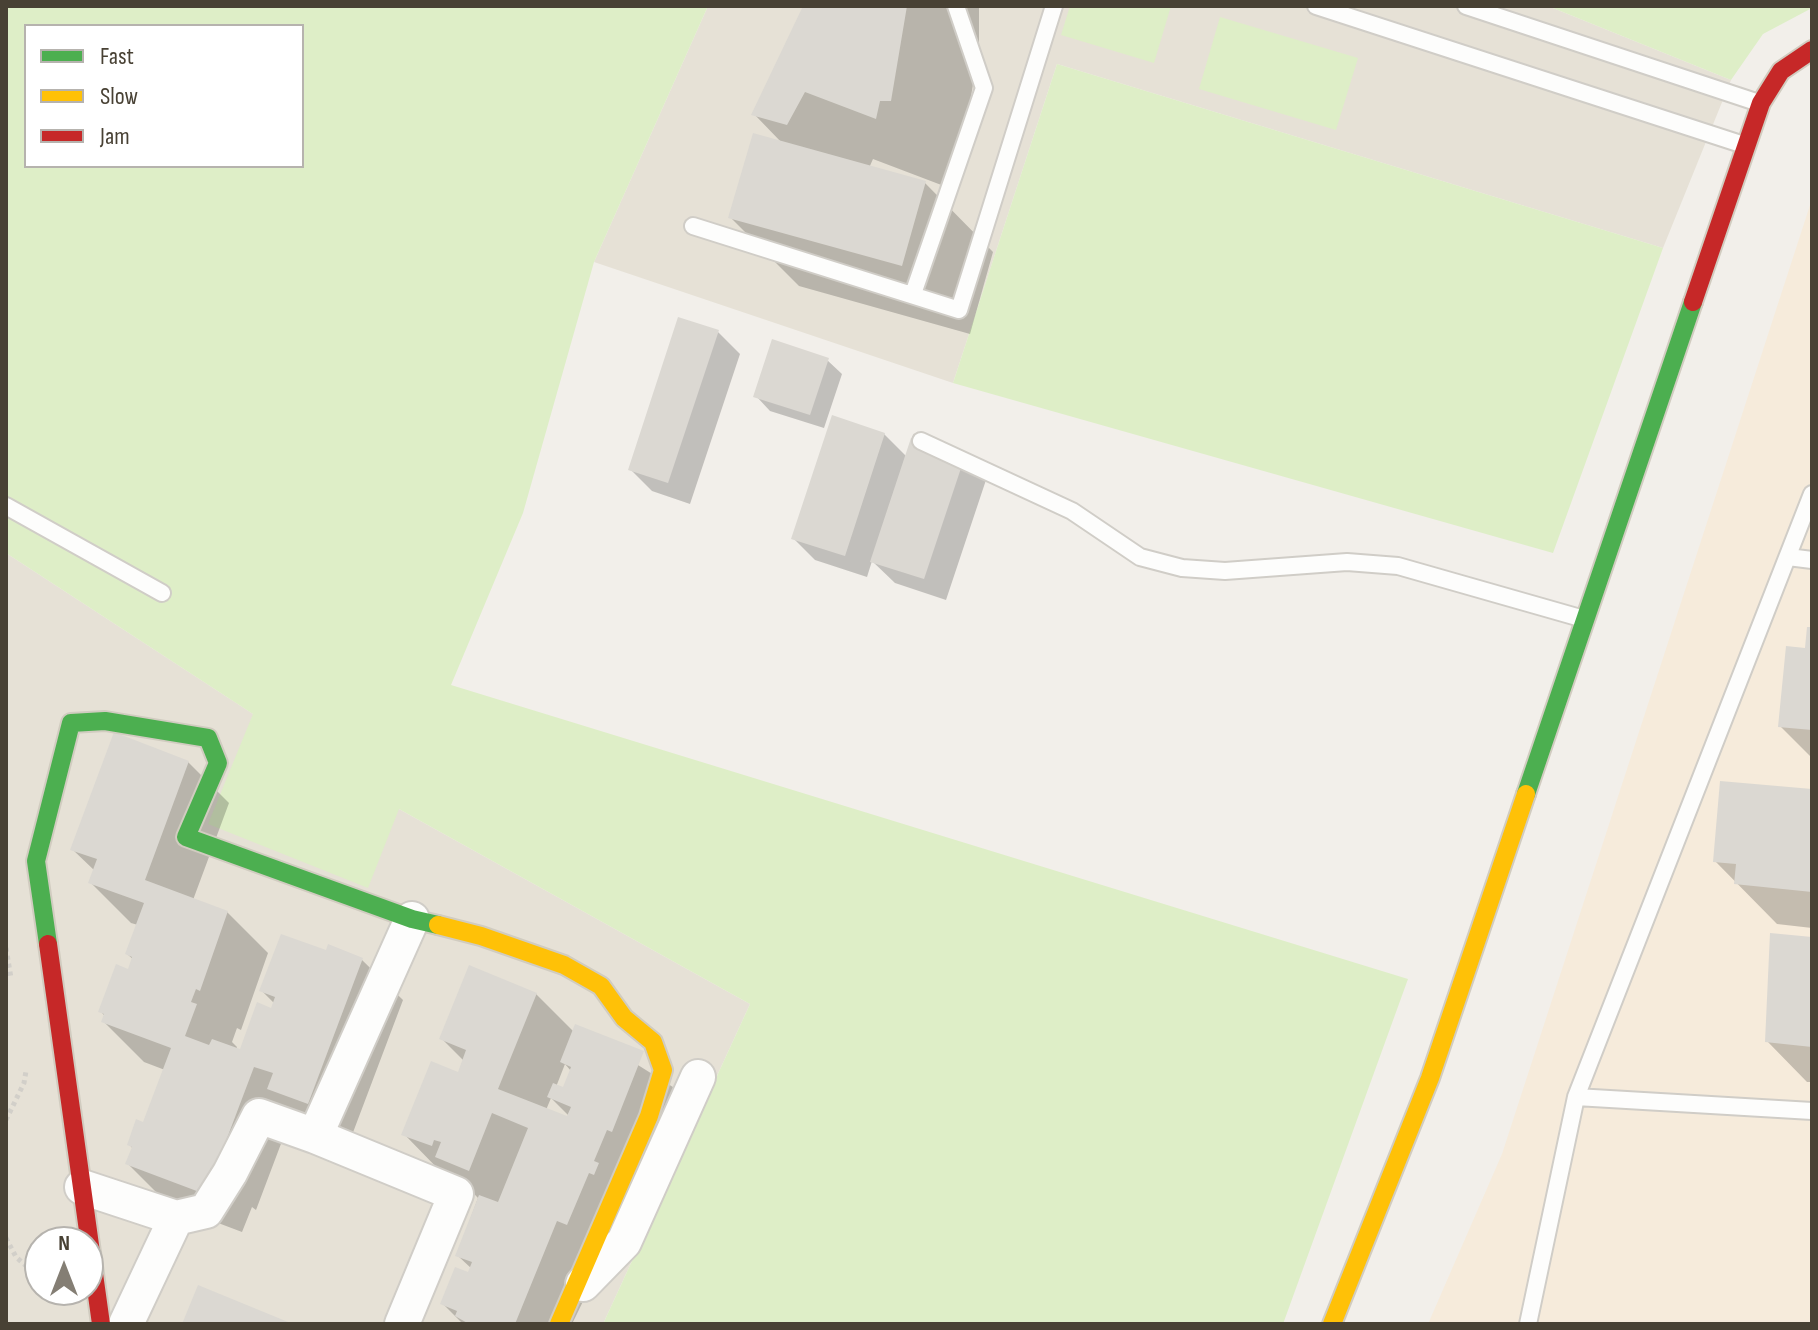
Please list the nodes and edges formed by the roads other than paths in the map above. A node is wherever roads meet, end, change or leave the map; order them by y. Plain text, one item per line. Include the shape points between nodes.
1 (956, 6) edge
2 (1054, 6) edge
3 (1316, 6) edge
4 (1466, 6) edge
5 (1812, 50) edge
6 (1761, 103) junction
7 (1746, 146) junction
8 (693, 226) dead end
9 (913, 294) junction
10 (921, 441) dead end
11 (1812, 494) edge
12 (6, 506) edge
13 (1788, 557) junction
14 (1812, 560) edge
15 (162, 593) dead end
16 (1585, 620) junction
17 (412, 919) junction
18 (698, 1077) dead end
19 (1576, 1097) junction
20 (1812, 1111) edge
21 (315, 1136) junction
22 (82, 1187) junction
23 (176, 1218) junction
24 (565, 1310) edge
25 (101, 1324) edge
26 (126, 1324) edge
27 (402, 1324) edge
28 (1332, 1324) edge
29 (1528, 1324) edge

1 - 9 lane via 984,88
2 - 9 lane via 959,310
3 - 7 lane
4 - 6 lane
5 - 6 street via 1774,76
6 - 7 street
7 - 16 street
8 - 9 lane
10 - 16 lane via 1072,511 1140,557 1182,568 1225,571 1347,562 1398,566
11 - 13 lane
12 - 15 lane
13 - 14 lane
13 - 19 lane
16 - 28 street via 1430,1078
17 - 21 street
17 - 22 street via 186,837 218,763 208,738 105,721 71,723 36,861
17 - 24 street via 564,965 601,986 624,1018 653,1042 663,1070 649,1116
18 - 24 street via 624,1242
19 - 20 lane
19 - 29 lane
21 - 23 street via 259,1116 206,1211
21 - 27 street via 456,1194
22 - 23 street
22 - 25 street
23 - 26 street

